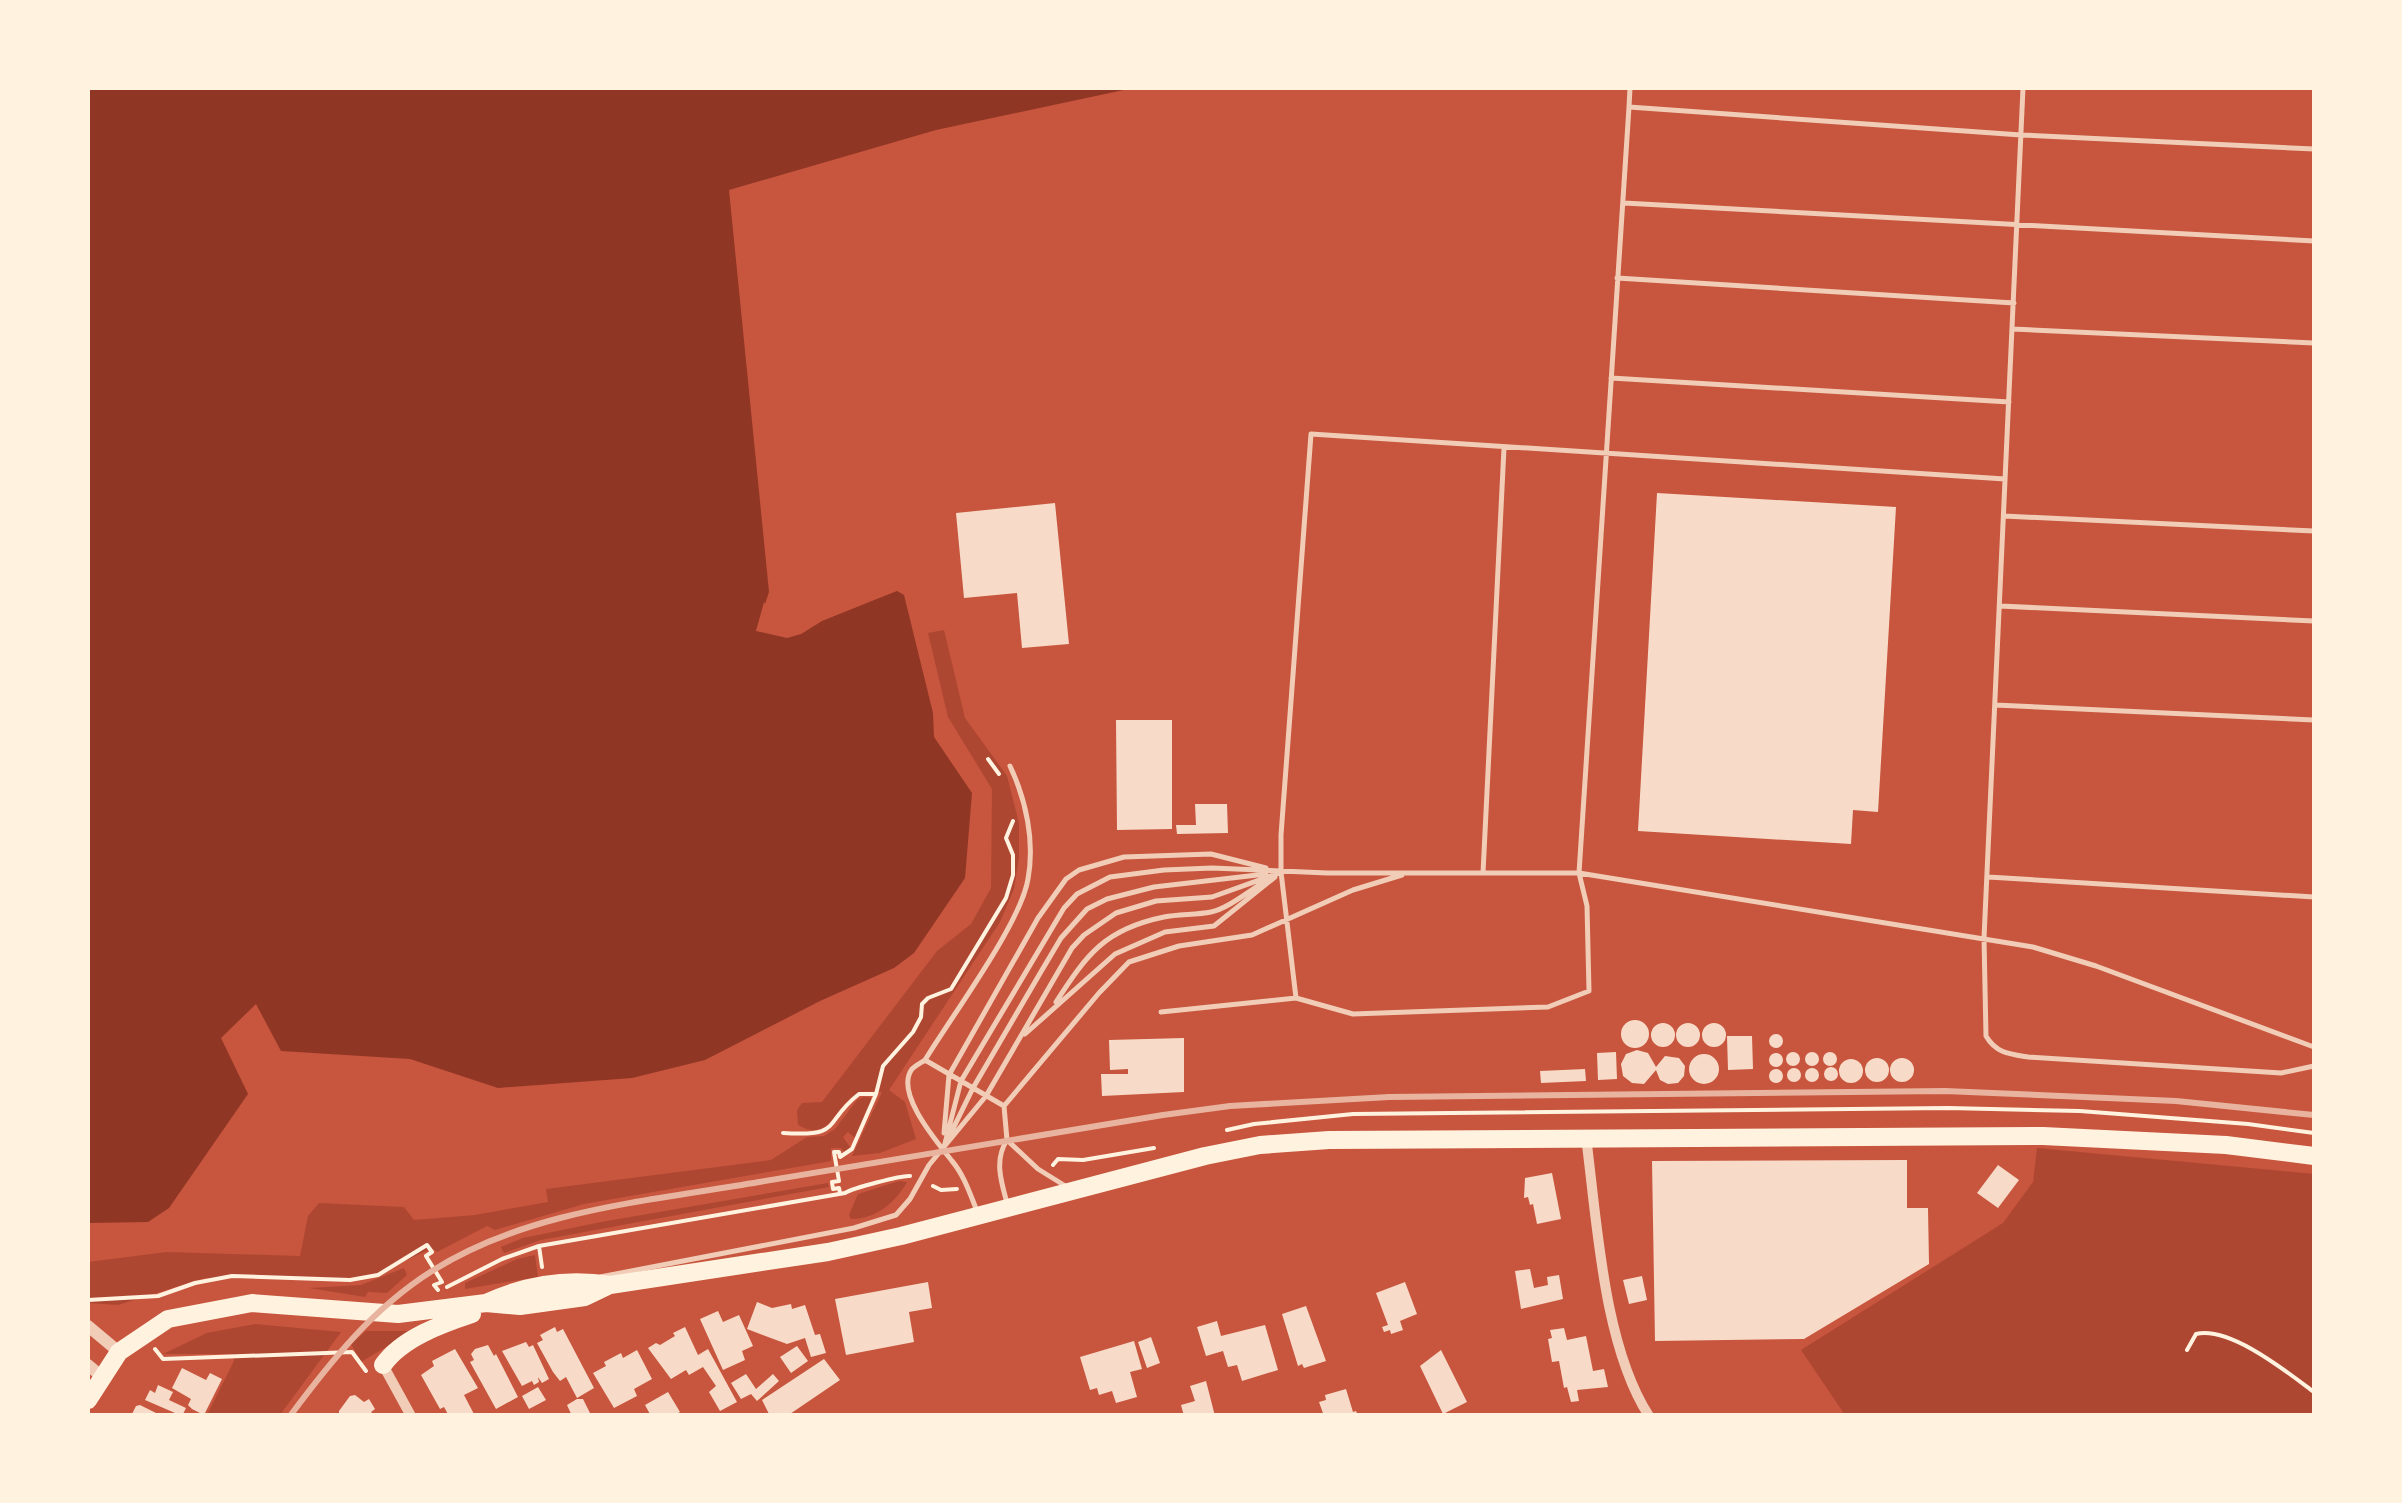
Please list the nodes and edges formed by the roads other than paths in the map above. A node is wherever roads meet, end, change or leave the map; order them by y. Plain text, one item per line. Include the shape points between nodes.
1 (1630, 88) edge
2 (2023, 88) edge
3 (1629, 106) junction
4 (2021, 135) junction
5 (2314, 148) edge
6 (1622, 203) junction
7 (2017, 224) junction
8 (2314, 241) edge
9 (1617, 278) junction
10 (2014, 303) junction
11 (2012, 329) junction
12 (2314, 342) edge
13 (1611, 378) junction
14 (2009, 402) junction
15 (1504, 448) junction
16 (1606, 454) junction
17 (2006, 479) junction
18 (2004, 516) junction
19 (2314, 530) edge
20 (2000, 606) junction
21 (2314, 621) edge
22 (1995, 705) junction
23 (2314, 720) edge
24 (1010, 766) dead end
25 (1282, 872) junction
26 (1410, 873) junction
27 (1484, 873) junction
28 (1579, 873) junction
29 (1987, 877) junction
30 (2314, 897) edge
31 (1287, 922) junction
32 (1984, 938) junction
33 (1296, 998) junction
34 (1054, 1006) junction
35 (1161, 1012) dead end
36 (1018, 1040) junction
37 (2314, 1047) edge
38 (925, 1060) junction
39 (2314, 1066) edge
40 (949, 1075) junction
41 (961, 1081) junction
42 (973, 1088) junction
43 (986, 1096) junction
44 (1004, 1106) junction
45 (1586, 1136) junction
46 (1007, 1140) junction
47 (943, 1151) junction
48 (2314, 1156) edge
49 (1072, 1190) junction
50 (1008, 1208) junction
51 (980, 1216) junction
52 (581, 1280) junction
53 (610, 1285) junction
54 (494, 1304) junction
55 (88, 1326) edge
56 (119, 1352) junction
57 (383, 1365) joint
58 (94, 1370) edge
59 (88, 1400) edge
60 (411, 1416) edge
61 (1649, 1416) edge

1 - 3 lane
2 - 4 lane
3 - 4 lane
3 - 6 lane
4 - 5 lane
4 - 7 lane
6 - 7 lane
6 - 9 lane
7 - 8 lane
7 - 10 lane
9 - 10 lane
9 - 13 lane
10 - 11 lane
11 - 12 lane
11 - 14 lane
13 - 14 lane
13 - 16 lane
14 - 17 lane
15 - 16 lane
15 - 25 lane via 1310,434
15 - 27 lane
16 - 17 lane
16 - 28 lane
17 - 18 lane
18 - 19 lane
18 - 20 lane
20 - 21 lane
20 - 22 lane
22 - 23 lane
22 - 29 lane
24 - 38 lane via 1027,818 1028,881 997,945
25 - 26 lane
25 - 31 lane
25 - 34 lane via 1214,926 1165,932 1115,954
25 - 34 lane via 1214,912 1163,917 1104,940
25 - 36 lane via 1212,898 1156,902 1100,923 1072,948
25 - 40 lane via 1211,854 1124,857 1079,870 1053,894
25 - 41 lane via 1132,873 1078,894 1051,926
25 - 42 lane via 1154,887 1087,909 1061,938
26 - 27 lane
26 - 31 lane via 1352,890
27 - 28 lane
28 - 32 lane
28 - 33 lane via 1587,906 1589,991 1548,1007 1353,1014
29 - 30 lane
29 - 32 lane
31 - 33 lane
31 - 44 lane via 1129,962
32 - 37 lane via 2096,966
32 - 39 lane via 1986,1036 2005,1053 2281,1073
33 - 35 lane
34 - 36 lane
36 - 43 lane
38 - 40 lane
38 - 47 lane via 912,1070 910,1090
40 - 41 lane
40 - 47 lane
41 - 42 lane
41 - 47 lane
42 - 43 lane
42 - 47 lane
43 - 44 lane
43 - 47 lane
44 - 46 lane
45 - 48 highway via 2043,1136
45 - 49 highway via 1260,1145
45 - 61 street via 1617,1337
46 - 49 lane
46 - 50 lane via 999,1153
47 - 51 lane
47 - 52 lane via 896,1215 877,1222
49 - 50 highway
50 - 51 highway
51 - 53 highway via 828,1252
52 - 53 highway
52 - 54 highway via 516,1289
53 - 54 highway via 586,1298
54 - 56 highway via 398,1314 252,1303 168,1318
54 - 57 highway via 404,1344
55 - 56 street
56 - 58 highway
57 - 60 street
58 - 59 highway

